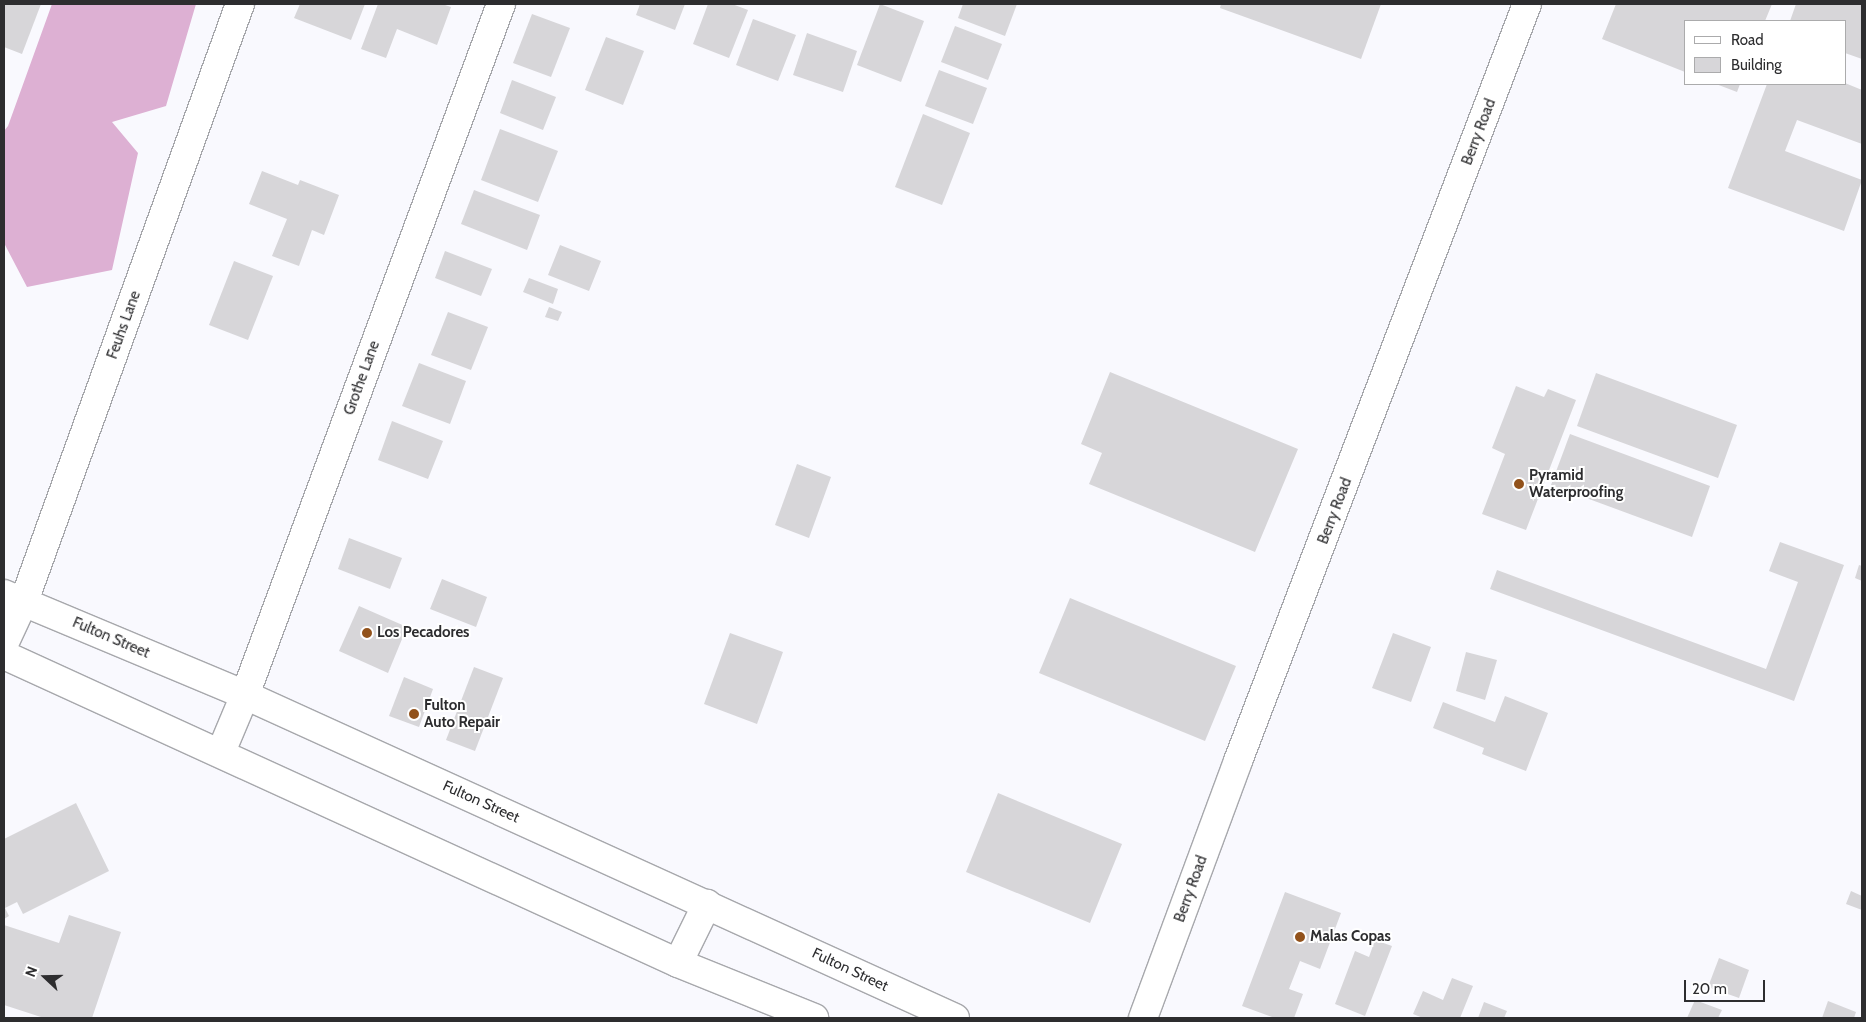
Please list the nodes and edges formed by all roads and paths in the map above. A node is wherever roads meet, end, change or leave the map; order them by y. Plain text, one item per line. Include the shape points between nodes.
1 (240, 4) edge
2 (501, 4) edge
3 (1527, 4) edge
4 (14, 598) edge
5 (4, 644) edge
6 (4, 655) edge
7 (245, 695) junction
8 (221, 752) junction
9 (707, 904) junction
10 (678, 963) junction
11 (814, 1018) edge
12 (956, 1018) edge
13 (1144, 1018) edge

1 - 4 street, Feuhs Lane
2 - 7 street, Grothe Lane
3 - 13 street, Berry Road via 1235,770
4 - 5 street, Feuhs Lane
4 - 7 street, Fulton Street
6 - 8 street
7 - 8 street, Grothe Lane
7 - 9 street, Fulton Street
8 - 10 street
9 - 10 street
9 - 12 street, Fulton Street
10 - 11 street

